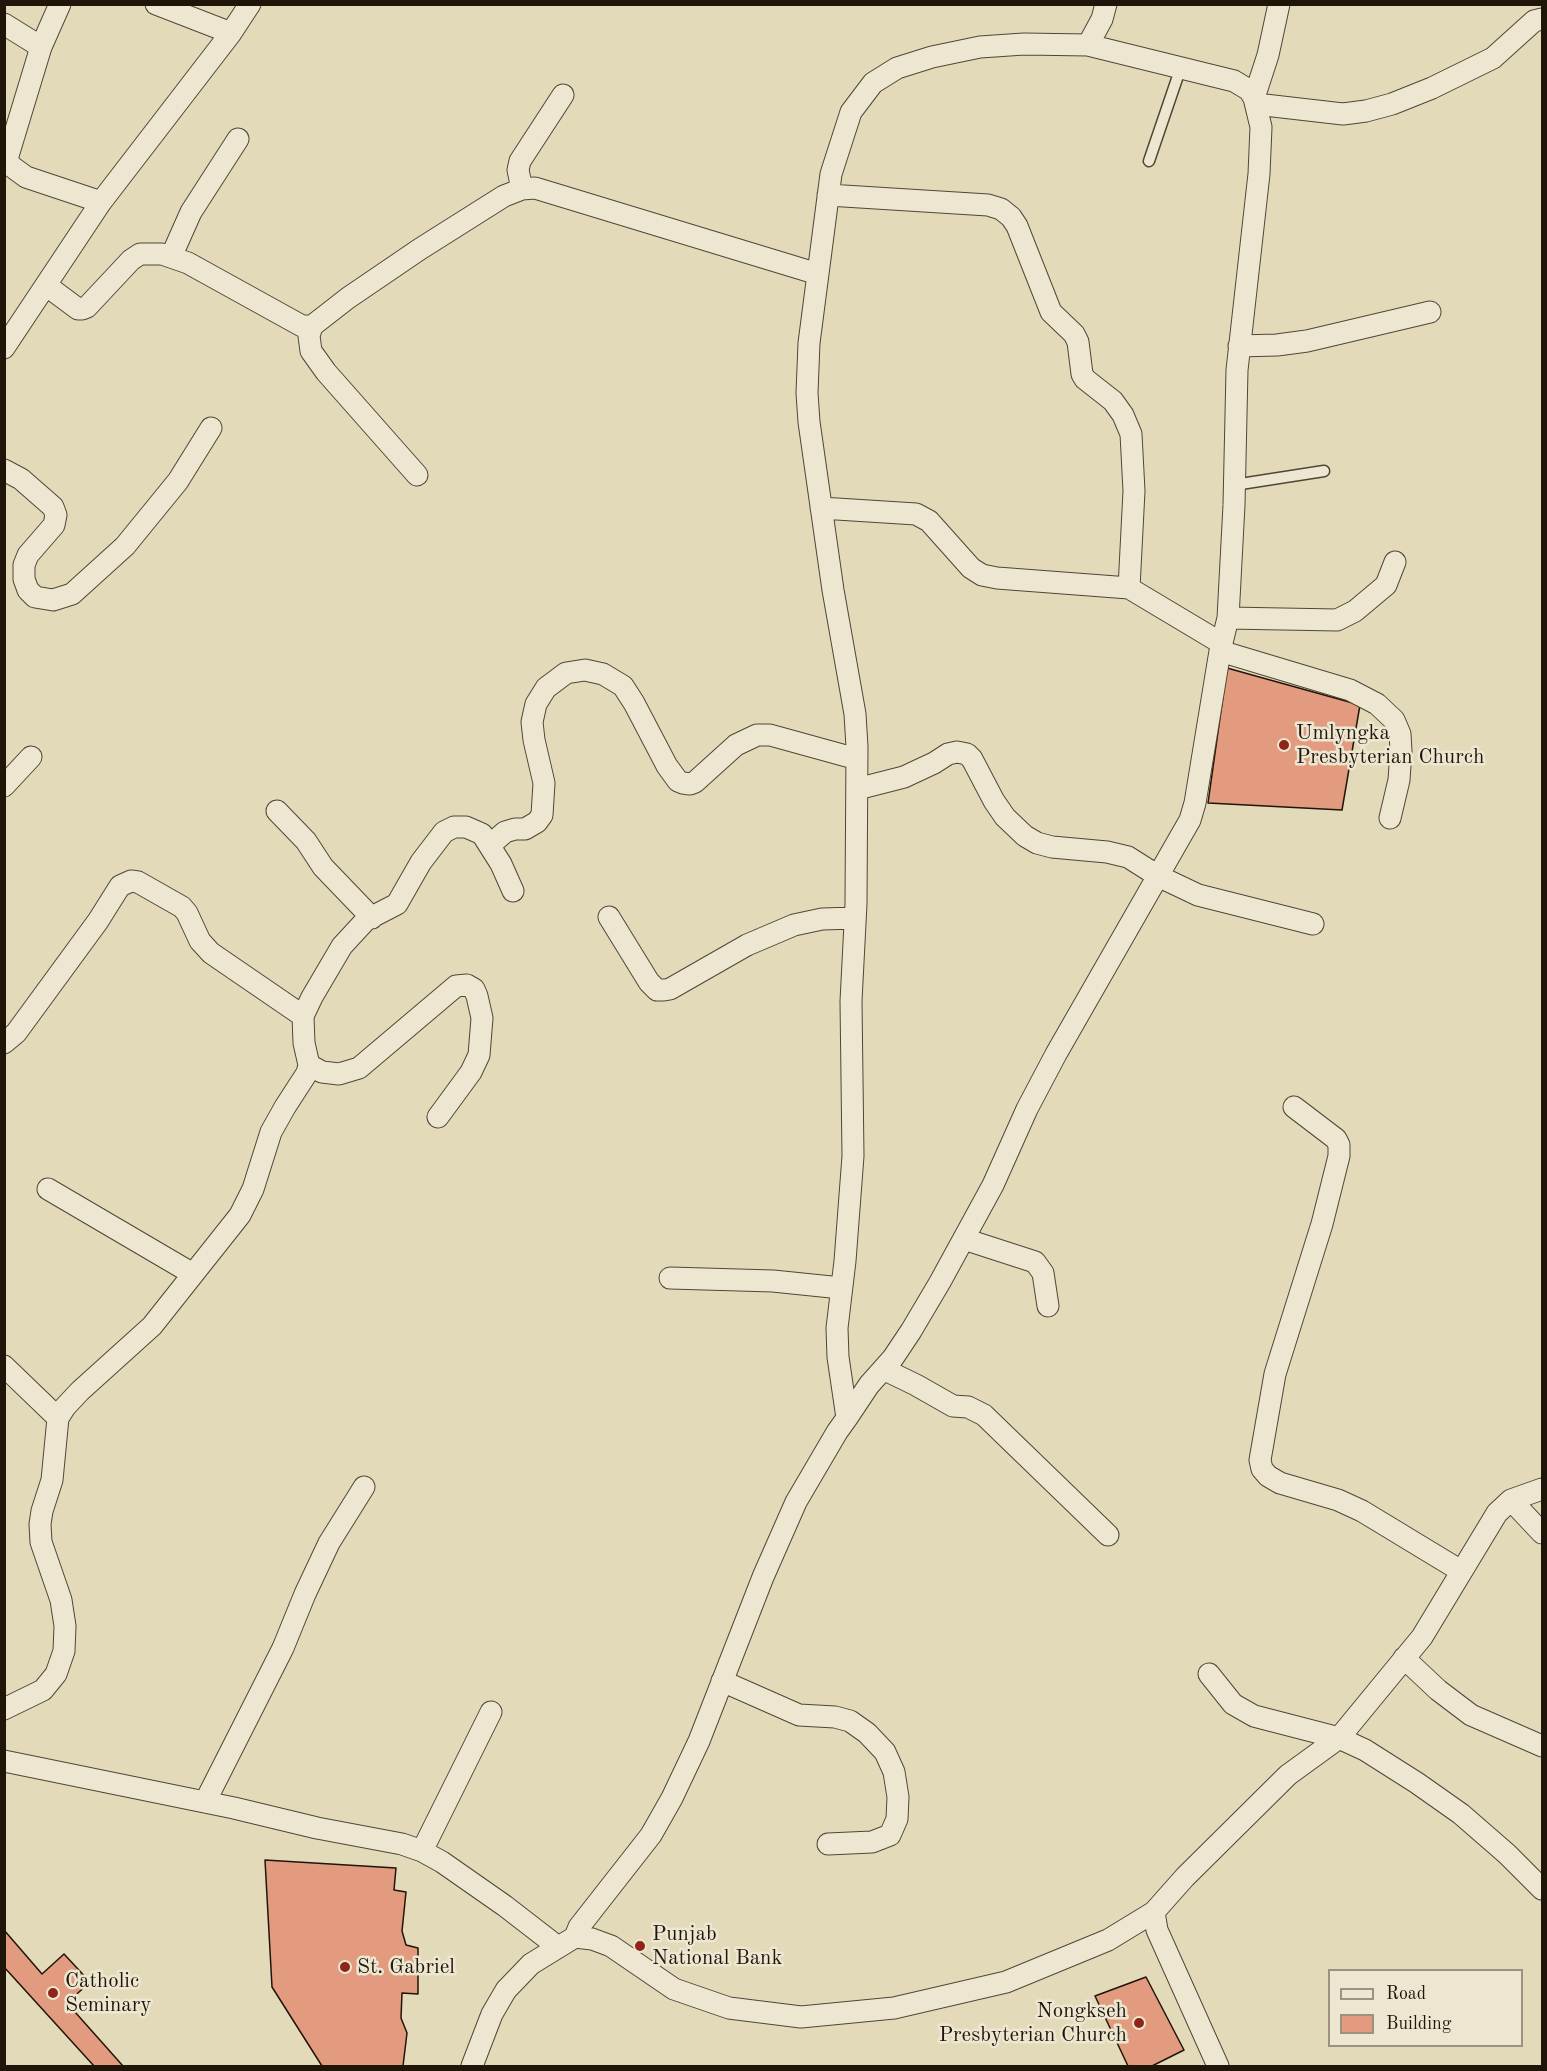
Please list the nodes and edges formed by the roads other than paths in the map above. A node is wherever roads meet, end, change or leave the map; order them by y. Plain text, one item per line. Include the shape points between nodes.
1 (60, 4) edge
2 (156, 4) edge
3 (250, 4) edge
4 (1106, 4) edge
5 (1280, 4) edge
6 (1538, 14) edge
7 (4, 24) edge
8 (231, 33) junction
9 (1088, 45) junction
10 (41, 47) junction
11 (1180, 67) junction
12 (563, 95) dead end
13 (1255, 101) junction
14 (238, 139) dead end
15 (7, 149) edge
16 (1149, 161) dead end
17 (522, 189) junction
18 (828, 195) junction
19 (101, 202) junction
20 (171, 257) junction
21 (818, 274) junction
22 (46, 286) junction
23 (1430, 312) dead end
24 (312, 326) junction
25 (1239, 346) junction
26 (4, 348) edge
27 (211, 428) dead end
28 (4, 470) edge
29 (1324, 471) dead end
30 (417, 476) dead end
31 (1234, 485) junction
32 (821, 508) junction
33 (1395, 562) dead end
34 (1129, 588) junction
35 (1228, 618) junction
36 (1220, 647) junction
37 (31, 757) dead end
38 (857, 759) junction
39 (4, 786) edge
40 (856, 789) junction
41 (277, 811) dead end
42 (1390, 818) dead end
43 (490, 845) junction
44 (1158, 876) junction
45 (513, 891) dead end
46 (609, 916) dead end
47 (372, 918) junction
48 (855, 918) junction
49 (1313, 924) dead end
50 (303, 1016) junction
51 (4, 1043) edge
52 (309, 1065) junction
53 (1293, 1107) dead end
54 (438, 1116) dead end
55 (48, 1189) dead end
56 (964, 1239) junction
57 (194, 1274) junction
58 (670, 1278) dead end
59 (841, 1288) junction
60 (1048, 1306) dead end
61 (4, 1366) edge
62 (883, 1368) junction
63 (58, 1418) junction
64 (847, 1418) junction
65 (363, 1487) dead end
66 (1542, 1489) edge
67 (1511, 1500) junction
68 (1542, 1533) edge
69 (1108, 1535) dead end
70 (1461, 1571) junction
71 (1404, 1658) junction
72 (1209, 1674) dead end
73 (722, 1681) junction
74 (4, 1708) edge
75 (491, 1712) dead end
76 (1339, 1738) junction
77 (1542, 1746) edge
78 (4, 1761) edge
79 (205, 1802) junction
80 (828, 1844) dead end
81 (422, 1851) junction
82 (1542, 1889) edge
83 (1154, 1912) junction
84 (567, 1942) junction
85 (1217, 2064) edge
86 (472, 2067) edge

1 - 10 street
2 - 8 street
3 - 8 street
4 - 9 street
5 - 13 street
6 - 13 street via 1493,58 1392,104 1343,114
7 - 10 street
8 - 19 street
9 - 11 street
9 - 18 street via 980,47 897,68 873,83 851,112 836,153
10 - 15 street
11 - 13 street via 1234,81 1250,90
11 - 16 lane
12 - 17 street via 520,160
13 - 25 street via 1261,127 1259,174
14 - 20 street via 191,212
15 - 19 street via 11,166 26,177
17 - 21 street via 546,191
17 - 24 street via 504,196 420,249
18 - 21 street
18 - 34 street via 988,206 1011,217 1051,312 1078,342 1082,374 1113,401 1131,434 1134,491
19 - 22 street
20 - 22 street via 140,255 131,260 82,309
20 - 24 street via 302,326
21 - 32 street via 807,393
22 - 26 street
23 - 25 street via 1307,341
24 - 30 street via 311,351
25 - 31 street
27 - 28 street via 178,481 125,546 72,594 53,600 35,597 28,590 24,565 54,525 53,507 21,479
29 - 31 lane
31 - 35 street
32 - 34 street via 916,514 928,521 982,575
32 - 38 street via 855,714
33 - 35 street via 1386,585 1355,611 1337,620
34 - 36 street
35 - 36 street
36 - 42 street via 1350,690 1377,704 1394,720 1401,751
36 - 44 street via 1195,803 1190,820
37 - 39 street
38 - 40 street
38 - 43 street via 770,735 757,735 736,745 695,782 683,783 667,766 623,686 603,674 585,670 566,673 546,688 536,704 532,722 543,783 542,815 525,829 505,832
40 - 44 street via 904,777 948,754 967,754 1005,817 1025,836 1052,847 1128,857
40 - 48 street
41 - 47 street
43 - 45 street
43 - 47 street via 482,834 466,826 444,832 397,904
44 - 49 street via 1198,896
44 - 56 street via 1056,1054
46 - 48 street via 657,990 670,989 747,945 794,925
47 - 50 street via 342,946
48 - 59 street via 851,1001 853,1156
50 - 51 street via 211,953 182,907 131,881 120,886 16,1033
50 - 52 street
52 - 54 street via 339,1074 359,1068 456,986 467,985 474,989 482,1018 479,1055
52 - 57 street via 272,1132 248,1201
53 - 70 street via 1336,1139 1339,1156 1275,1374 1260,1460 1262,1469 1280,1484 1362,1511
55 - 57 street
56 - 60 street via 1035,1262 1043,1273
56 - 62 street via 911,1331
57 - 63 street via 152,1326 81,1391
58 - 59 street via 773,1281
59 - 64 street via 838,1357
61 - 63 street
62 - 64 street
62 - 69 street via 953,1406 969,1407 984,1414
63 - 74 street via 52,1480 40,1524 41,1542 61,1600 64,1651 56,1674 43,1690
64 - 73 street via 796,1502
65 - 79 street via 329,1543 283,1648
66 - 67 street
67 - 68 street
67 - 70 street via 1497,1512
70 - 71 street via 1422,1637
71 - 76 street
71 - 77 street via 1471,1715
72 - 76 street via 1233,1704 1254,1716
73 - 80 street via 799,1715 850,1721 885,1752 898,1797 897,1819 890,1835 872,1842
73 - 84 street via 699,1741 651,1835
75 - 81 street
76 - 82 street via 1365,1750 1461,1814
76 - 83 street via 1288,1775
78 - 79 street
79 - 81 street
81 - 84 street
83 - 84 street via 1108,1940 1006,1982 894,2008 801,2017 729,2008 674,1989 611,1946 592,1939
83 - 85 street via 1157,1930
84 - 86 street via 531,1964 506,1990 492,2014

